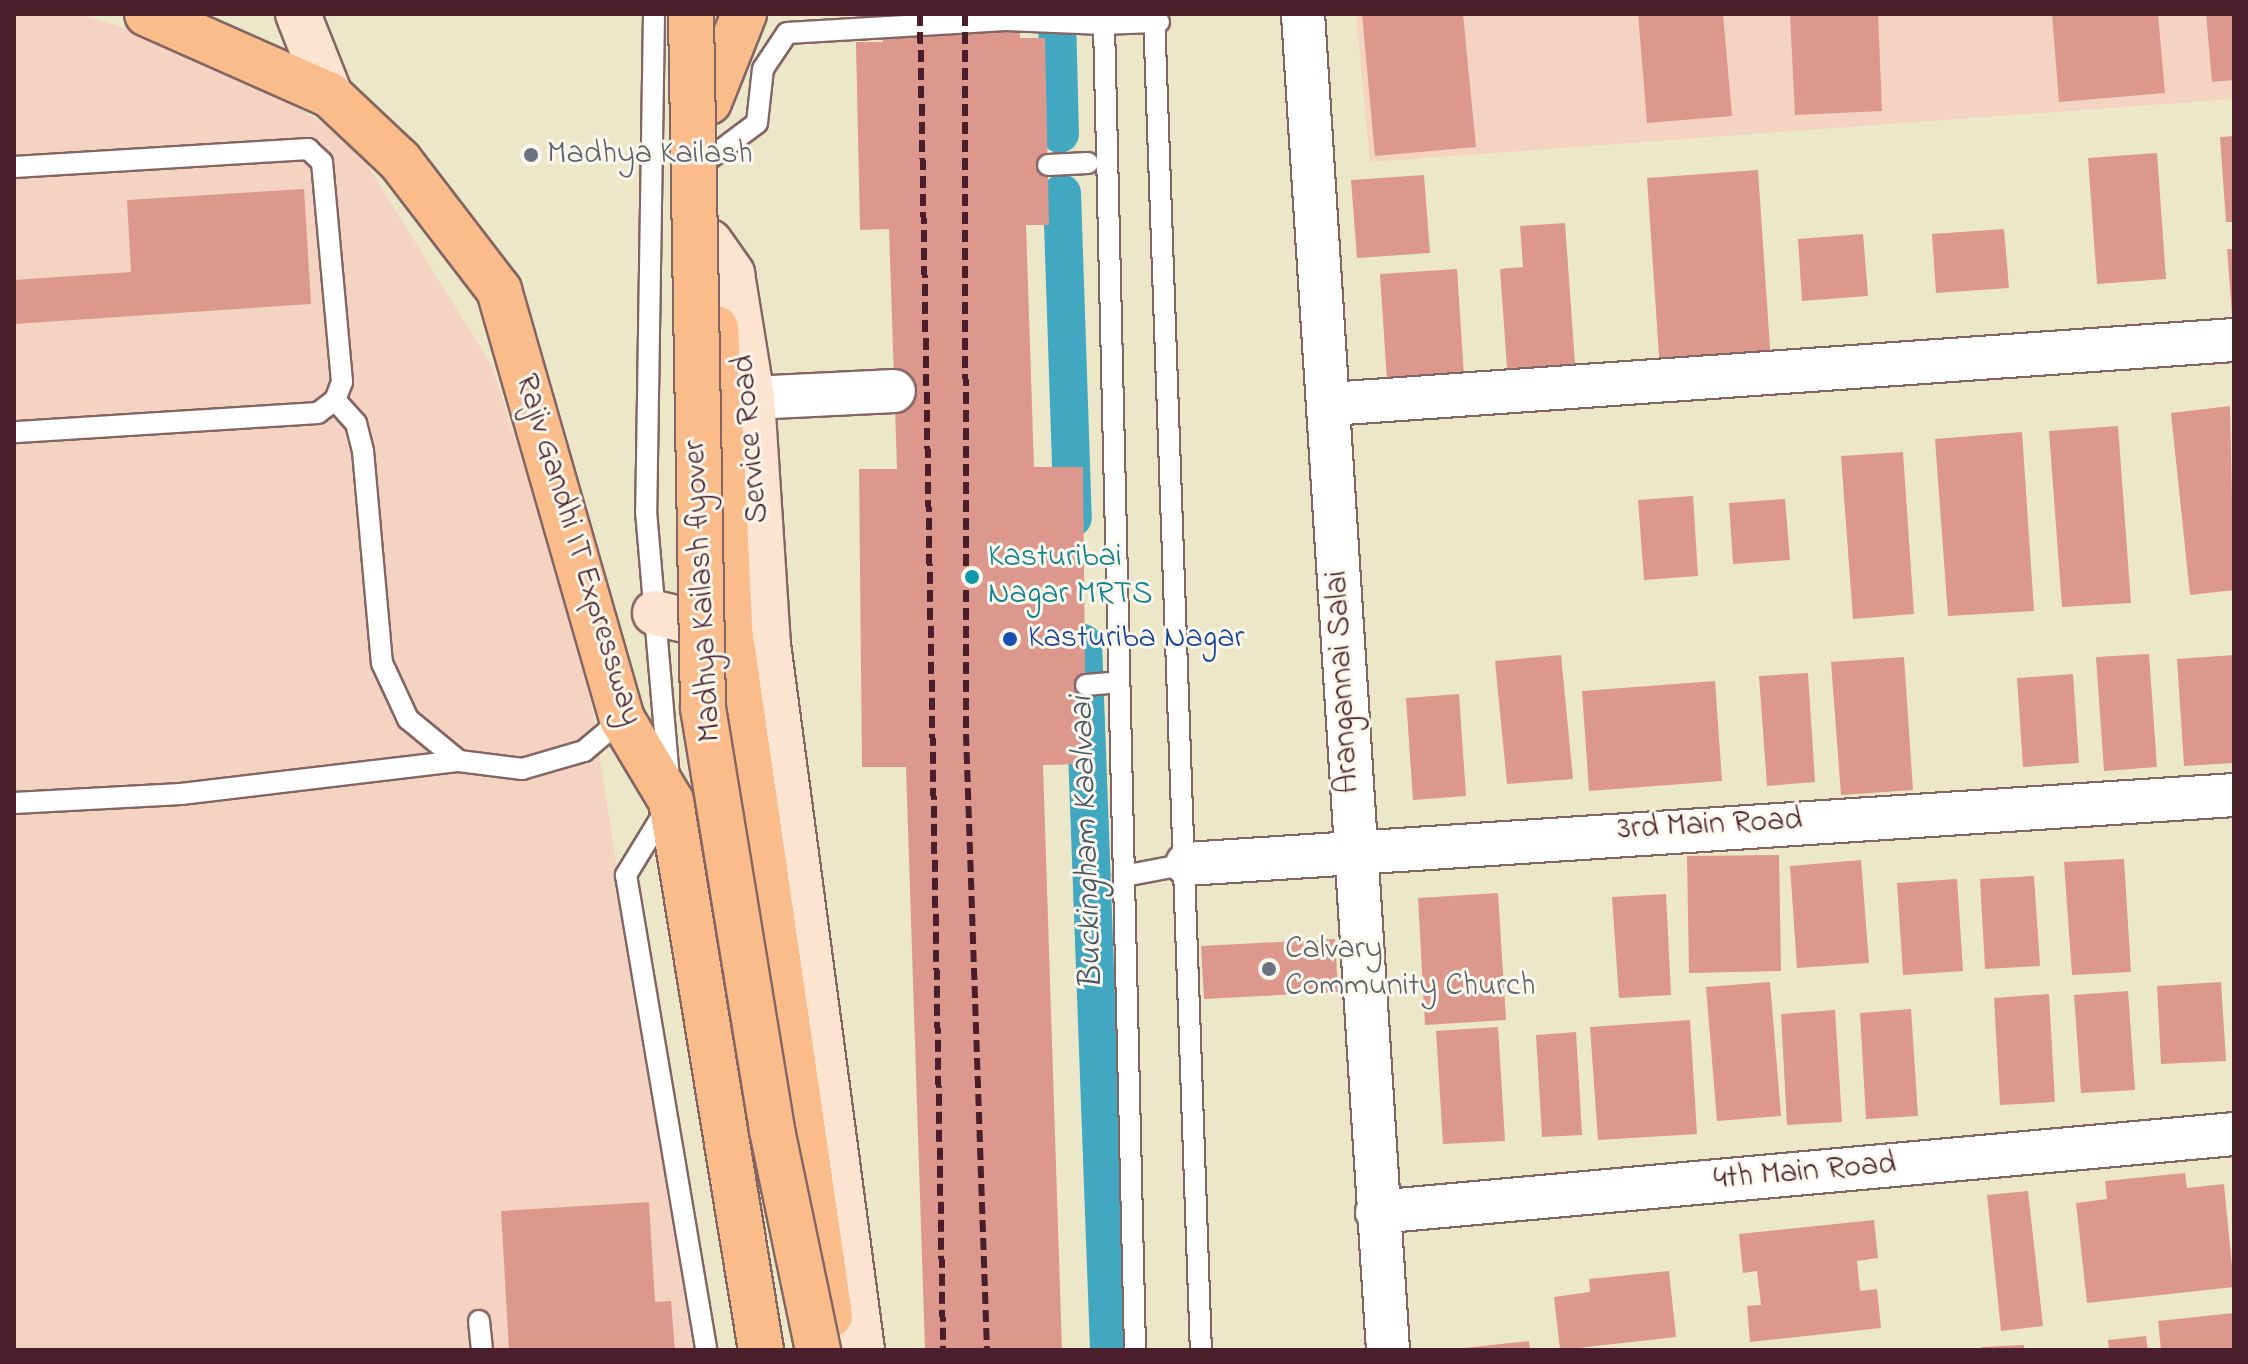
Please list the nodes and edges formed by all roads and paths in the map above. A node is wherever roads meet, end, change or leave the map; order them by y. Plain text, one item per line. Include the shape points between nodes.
1 (147, 14) edge
2 (298, 14) edge
3 (654, 14) edge
4 (691, 14) edge
5 (707, 14) edge
6 (744, 14) edge
7 (1303, 14) edge
8 (1022, 18) edge
9 (1157, 18) edge
10 (1108, 19) edge
11 (330, 95) junction
12 (709, 102) junction
13 (709, 159) junction
14 (1088, 163) dead end
15 (1048, 165) dead end
16 (14, 167) edge
17 (710, 242) junction
18 (2234, 340) edge
19 (894, 391) dead end
20 (752, 398) junction
21 (335, 400) junction
22 (1330, 404) junction
23 (14, 432) edge
24 (655, 613) junction
25 (749, 637) junction
26 (1108, 683) dead end
27 (1086, 685) dead end
28 (622, 719) junction
29 (459, 761) junction
30 (2234, 795) edge
31 (671, 801) junction
32 (14, 803) edge
33 (1353, 848) junction
34 (1187, 864) junction
35 (1124, 876) junction
36 (2234, 1134) edge
37 (1377, 1212) junction
38 (479, 1321) dead end
39 (482, 1350) edge
40 (706, 1350) edge
41 (761, 1350) edge
42 (818, 1350) edge
43 (836, 1350) edge
44 (862, 1350) edge
45 (1135, 1350) edge
46 (1201, 1350) edge
47 (1388, 1350) edge

1 - 11 main road, Rajiv Gandhi IT Expressway
2 - 11 street
3 - 24 lane via 646,511
4 - 42 main road, Madhya Kailash flyover, bridge via 703,708 772,1130
5 - 12 main road
6 - 12 main road
7 - 22 street, Arangannai Salai
8 - 10 lane via 1066,23
8 - 13 lane via 787,33 763,69 757,123
9 - 10 lane
9 - 34 lane
10 - 35 lane
11 - 28 main road, Rajiv Gandhi IT Expressway via 400,161 499,290
12 - 13 main road
13 - 17 main road
14 - 15 lane
16 - 21 lane via 308,149 322,162 342,382
17 - 20 street, Service Road via 732,274
17 - 25 main road
18 - 22 street
19 - 20 street
20 - 25 street, Service Road
21 - 23 lane via 318,413
21 - 29 lane via 356,423 363,451 382,663 391,695
22 - 33 street, Arangannai Salai
24 - 25 street
24 - 31 lane
25 - 43 main road
25 - 44 street, Service Road
26 - 27 lane
28 - 29 lane via 584,751 522,769
28 - 31 main road, Rajiv Gandhi IT Expressway
29 - 32 lane via 181,794
30 - 33 street, 3rd Main Road
31 - 40 lane via 626,875
31 - 41 main road, Rajiv Gandhi IT Expressway
33 - 34 street, 3rd Main Road
33 - 37 street, Arangannai Salai
34 - 35 lane
34 - 46 lane
35 - 45 lane
36 - 37 street, 4th Main Road
37 - 47 street, Arangannai Salai
38 - 39 lane

